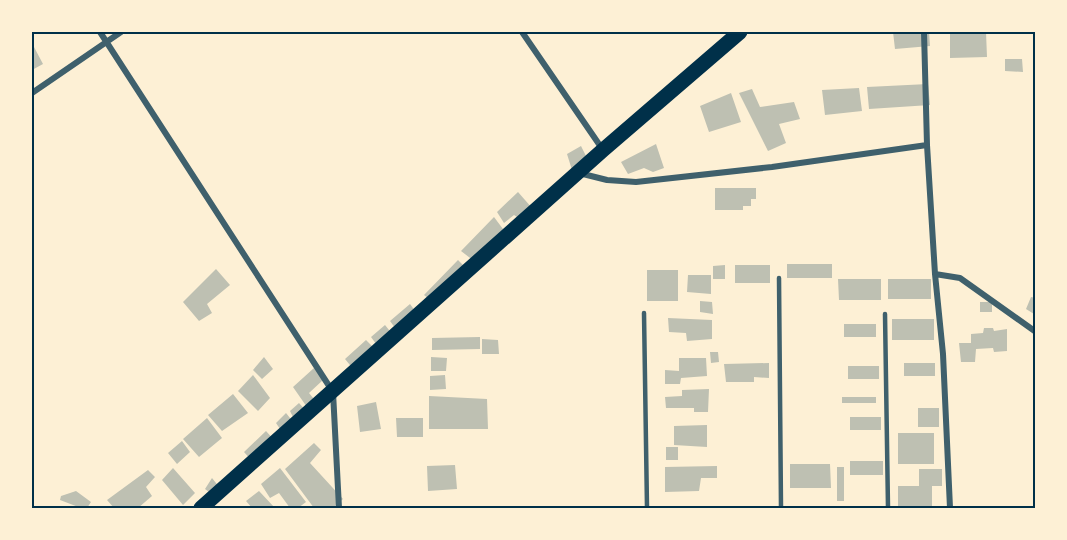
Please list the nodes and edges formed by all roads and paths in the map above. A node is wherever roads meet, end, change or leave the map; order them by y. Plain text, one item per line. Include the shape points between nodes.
1 (100, 32) edge
2 (121, 32) edge
3 (522, 32) edge
4 (740, 32) edge
5 (924, 32) edge
6 (106, 43) junction
7 (32, 93) edge
8 (927, 145) junction
9 (603, 150) junction
10 (578, 173) junction
11 (935, 274) junction
12 (779, 278) dead end
13 (644, 313) dead end
14 (885, 314) dead end
15 (1035, 332) edge
16 (333, 392) junction
17 (201, 508) edge
18 (339, 508) edge
19 (647, 508) edge
20 (781, 508) edge
21 (888, 508) edge
22 (950, 508) edge

1 - 6 street
2 - 6 street
3 - 9 street
4 - 9 highway
5 - 8 street
6 - 7 street
6 - 16 street
8 - 10 street via 636,183
8 - 11 street
9 - 10 highway
10 - 16 highway
11 - 15 street via 960,278
11 - 22 street
12 - 20 lane
13 - 19 lane
14 - 21 lane
16 - 17 highway
16 - 18 street

